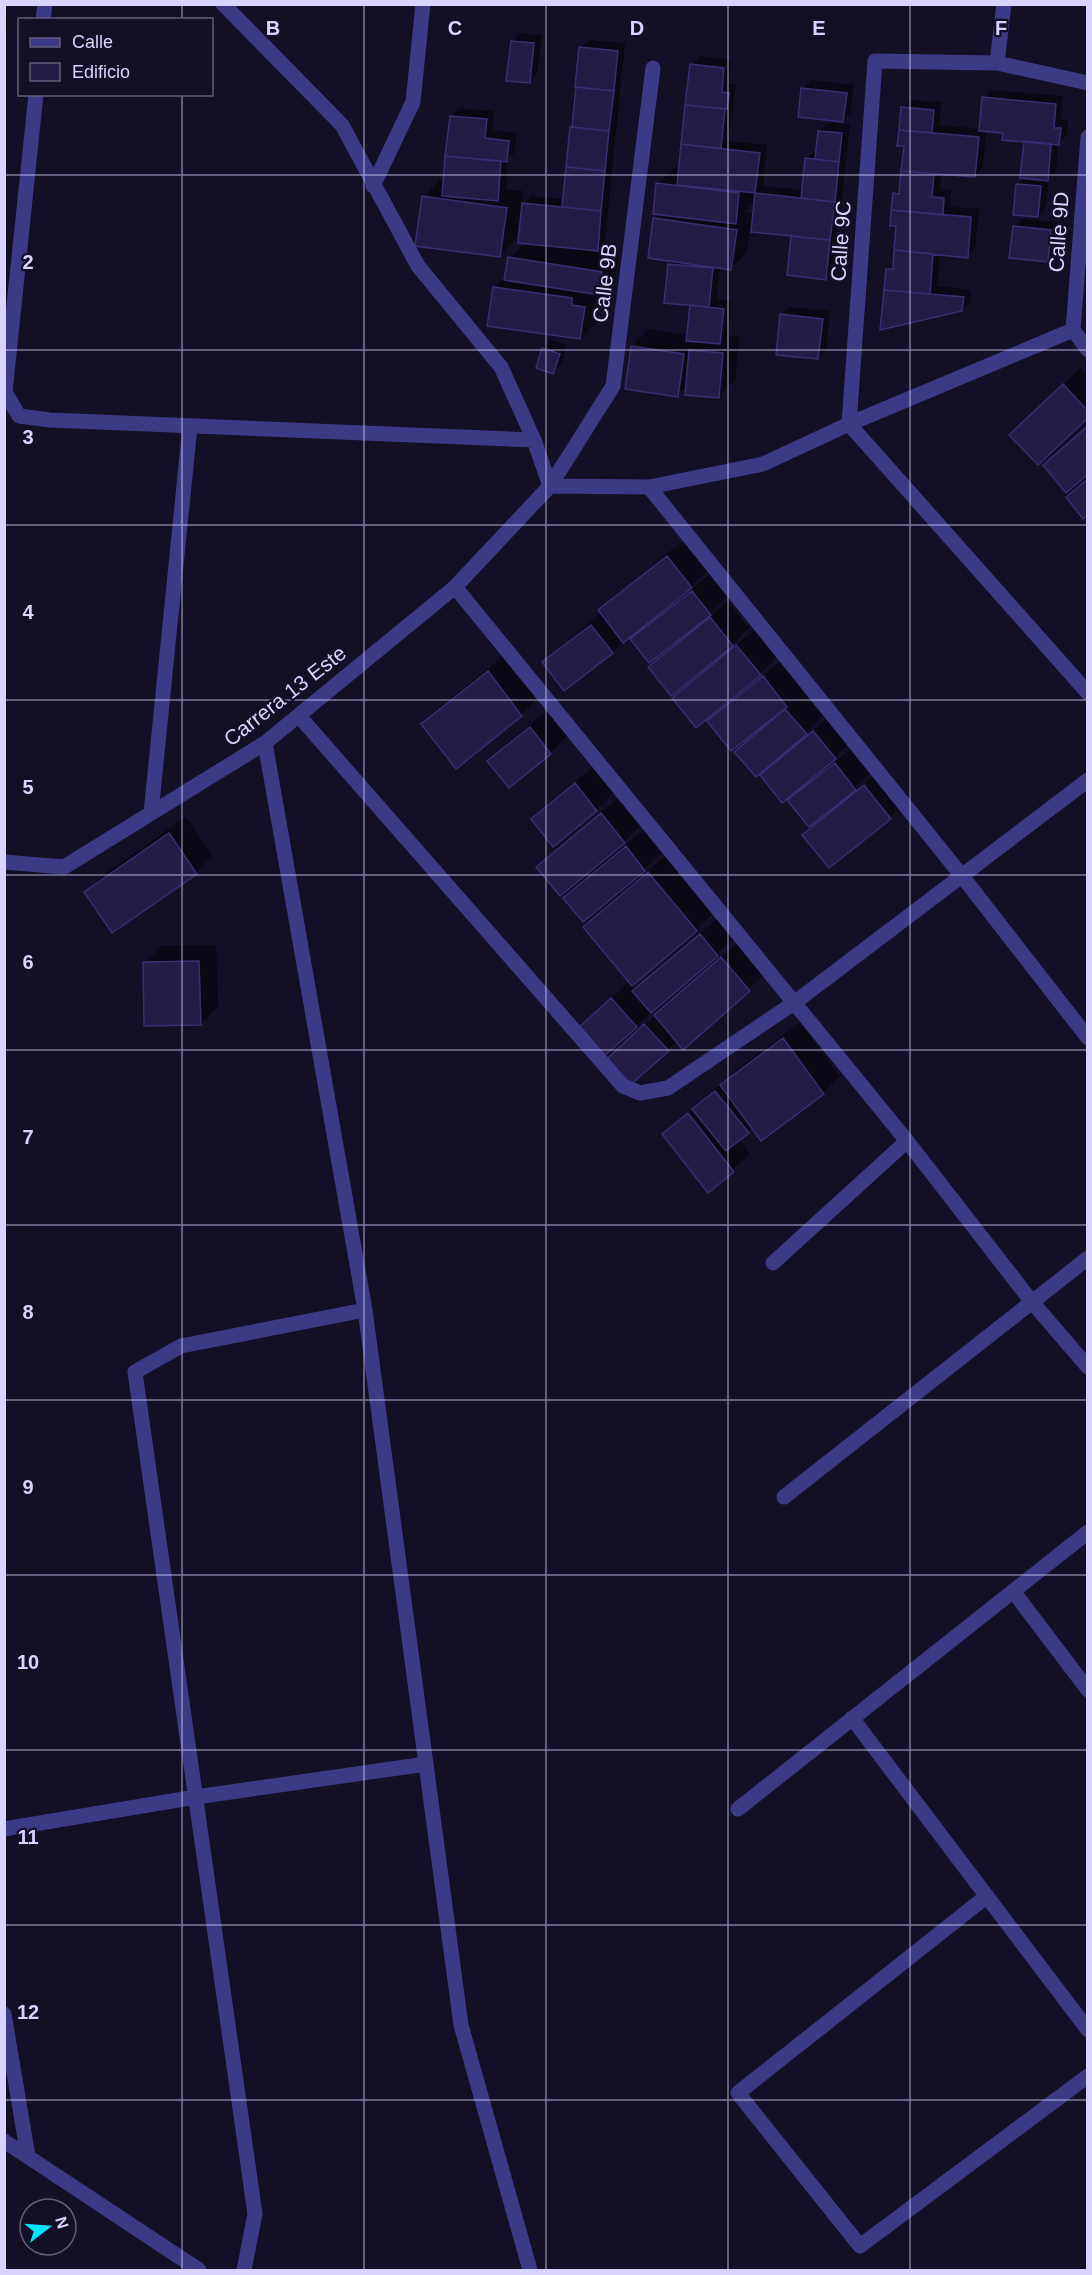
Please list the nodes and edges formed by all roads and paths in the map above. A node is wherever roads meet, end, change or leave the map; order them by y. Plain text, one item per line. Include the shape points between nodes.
1 (223, 4) edge
2 (423, 4) edge
3 (1004, 4) edge
4 (997, 63) junction
5 (653, 68) dead end
6 (1088, 83) edge
7 (36, 96) edge
8 (1088, 137) edge
9 (373, 186) junction
10 (1073, 330) junction
11 (1088, 350) edge
12 (5, 392) edge
13 (849, 423) junction
14 (190, 426) junction
15 (534, 441) junction
16 (550, 486) junction
17 (649, 487) junction
18 (455, 587) junction
19 (1088, 693) edge
20 (299, 716) junction
21 (265, 744) junction
22 (1088, 780) edge
23 (152, 813) junction
24 (4, 862) edge
25 (962, 876) junction
26 (794, 1003) junction
27 (1088, 1038) edge
28 (907, 1141) junction
29 (1088, 1258) edge
30 (773, 1263) dead end
31 (1032, 1302) junction
32 (365, 1310) junction
33 (1088, 1367) edge
34 (784, 1497) dead end
35 (1088, 1532) edge
36 (1013, 1591) junction
37 (1088, 1690) edge
38 (852, 1718) junction
39 (426, 1764) junction
40 (196, 1797) junction
41 (738, 1809) dead end
42 (4, 1828) edge
43 (987, 1896) junction
44 (4, 2014) edge
45 (1088, 2030) edge
46 (1088, 2076) edge
47 (4, 2141) edge
48 (28, 2156) junction
49 (199, 2271) edge
50 (244, 2271) edge
51 (530, 2271) edge

1 - 9 street via 342,125
2 - 9 street via 413,102
3 - 4 street
4 - 6 street
4 - 13 street, Calle 9C via 875,61
5 - 16 street, Calle 9B via 613,387
7 - 12 street
8 - 10 street, Calle 9D
9 - 15 street via 418,266 501,366
10 - 11 street
10 - 13 street
12 - 14 street via 19,416
13 - 17 street via 763,464
13 - 19 street
14 - 15 street
14 - 23 street
15 - 16 street
16 - 17 street
16 - 18 street, Carrera 13 Este
17 - 25 street
18 - 20 street, Carrera 13 Este
18 - 26 street
20 - 21 street, Carrera 13 Este
20 - 26 street via 623,1086 640,1093 668,1088
21 - 23 street, Carrera 13 Este
21 - 32 street
22 - 25 street
23 - 24 street, Carrera 13 Este via 64,867
25 - 26 street
25 - 27 street
26 - 28 street
28 - 30 street
28 - 31 street
29 - 31 street
31 - 33 street
31 - 34 street
32 - 39 street
32 - 40 street via 181,1346 135,1372
35 - 36 street
36 - 37 street
36 - 38 street
38 - 41 street
38 - 43 street
39 - 40 street
39 - 51 street via 461,2025
40 - 42 street
40 - 50 street via 255,2214
43 - 45 street
43 - 46 street via 738,2093 860,2246
44 - 48 street
47 - 48 street
48 - 49 street

